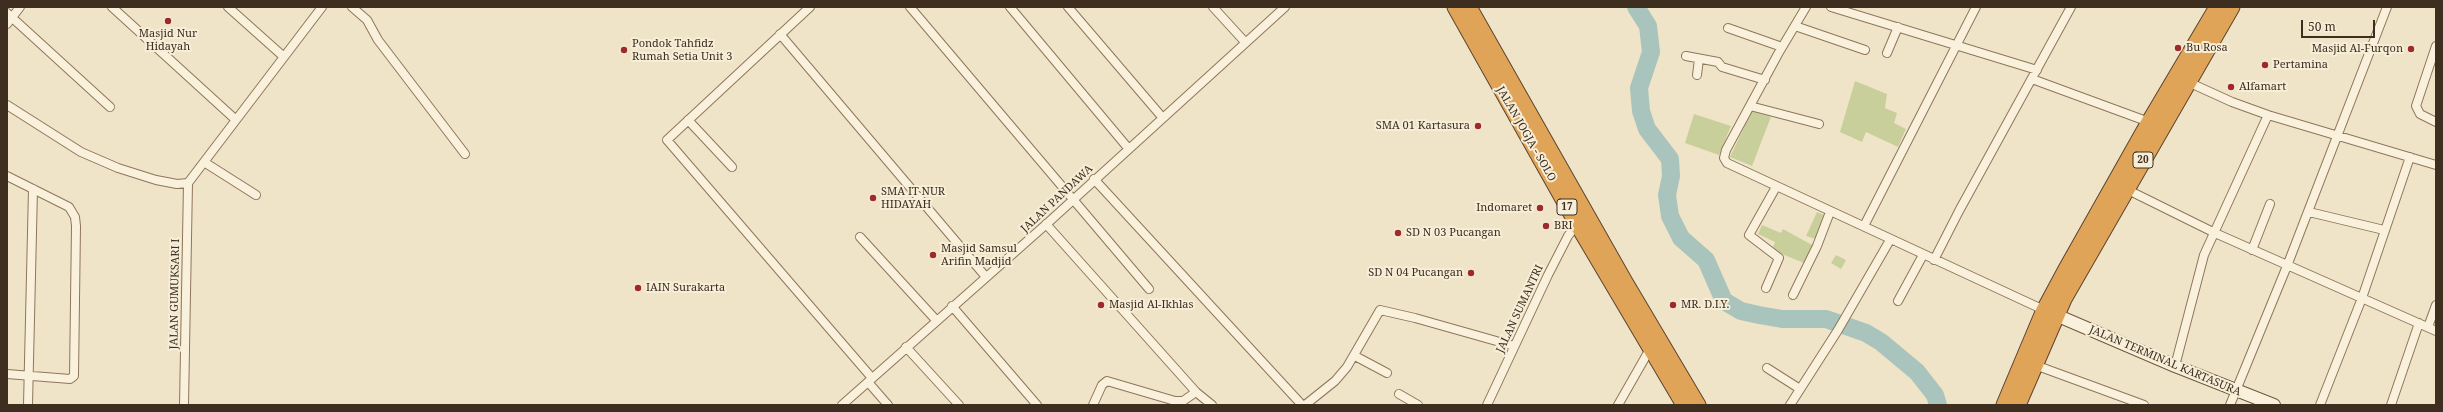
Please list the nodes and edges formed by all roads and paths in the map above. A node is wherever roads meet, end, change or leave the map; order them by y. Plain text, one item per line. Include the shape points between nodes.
1 (20, 7) edge
2 (112, 7) edge
3 (228, 7) edge
4 (322, 7) edge
5 (352, 7) edge
6 (810, 7) edge
7 (910, 7) edge
8 (1010, 7) edge
9 (1068, 7) edge
10 (1213, 7) edge
11 (1285, 7) edge
12 (1455, 7) edge
13 (1469, 7) edge
14 (1806, 7) edge
15 (1831, 7) edge
16 (1976, 7) edge
17 (2071, 7) edge
18 (2217, 7) edge
19 (2232, 7) edge
20 (2388, 7) edge
21 (9, 18) edge
22 (1795, 26) junction
23 (1898, 26) junction
24 (1728, 28) dead end
25 (780, 34) junction
26 (1245, 42) junction
27 (1957, 44) junction
28 (1782, 47) junction
29 (1485, 49) junction
30 (1865, 50) dead end
31 (2435, 51) edge
32 (1887, 52) dead end
33 (1686, 56) dead end
34 (284, 57) junction
35 (1699, 58) junction
36 (2037, 70) junction
37 (1696, 75) dead end
38 (2032, 79) junction
39 (1765, 80) junction
40 (2188, 82) junction
41 (7, 105) edge
42 (1750, 106) junction
43 (110, 107) dead end
44 (2268, 115) junction
45 (1162, 117) junction
46 (236, 120) junction
47 (688, 120) junction
48 (2149, 122) junction
49 (2436, 122) edge
50 (1819, 124) dead end
51 (2339, 135) junction
52 (1128, 148) junction
53 (465, 154) dead end
54 (2410, 157) junction
55 (204, 162) junction
56 (2436, 165) edge
57 (732, 167) dead end
58 (7, 176) edge
59 (1094, 179) junction
60 (188, 183) junction
61 (1776, 186) junction
62 (33, 189) junction
63 (2126, 189) junction
64 (256, 195) dead end
65 (1072, 199) junction
66 (2270, 204) dead end
67 (1830, 212) junction
68 (2309, 212) junction
69 (1046, 224) junction
70 (1577, 224) junction
71 (1864, 226) junction
72 (2384, 230) junction
73 (2215, 233) junction
74 (860, 237) dead end
75 (1890, 240) junction
76 (2252, 250) junction
77 (1923, 255) junction
78 (1934, 260) junction
79 (2287, 266) junction
80 (986, 277) junction
81 (1766, 288) dead end
82 (1149, 289) dead end
83 (1793, 295) dead end
84 (2362, 298) junction
85 (1898, 301) dead end
86 (2436, 305) edge
87 (952, 306) junction
88 (2050, 313) junction
89 (936, 320) junction
90 (2419, 324) junction
91 (2428, 327) junction
92 (2436, 331) edge
93 (1514, 346) junction
94 (906, 347) junction
95 (1650, 349) junction
96 (1355, 356) junction
97 (2035, 365) junction
98 (2175, 366) junction
99 (1767, 368) dead end
100 (1387, 373) dead end
101 (7, 374) edge
102 (29, 375) junction
103 (870, 380) junction
104 (1800, 389) junction
105 (2236, 391) junction
106 (1196, 392) junction
107 (1399, 394) dead end
108 (28, 405) edge
109 (184, 405) edge
110 (842, 405) edge
111 (888, 405) edge
112 (959, 405) edge
113 (1037, 405) edge
114 (1093, 405) edge
115 (1212, 405) edge
116 (1304, 405) edge
117 (1418, 405) edge
118 (1487, 405) edge
119 (1618, 405) edge
120 (1684, 405) edge
121 (1698, 405) edge
122 (1790, 405) edge
123 (2004, 405) edge
124 (2018, 405) edge
125 (2144, 405) edge
126 (2230, 405) edge
127 (2274, 405) edge
128 (2320, 405) edge
129 (2391, 405) edge

1 - 21 street
2 - 46 street
3 - 34 street
4 - 34 street
5 - 53 street via 367,20 378,40
6 - 25 street
7 - 65 street
8 - 52 street
9 - 45 street
10 - 26 street
11 - 26 street, JALAN PANDAWA
12 - 29 highway, JALAN JOGJA - SOLO / 17
13 - 29 highway, JALAN JOGJA - SOLO / 17
14 - 22 street
15 - 23 street
16 - 27 street
17 - 36 street
18 - 48 highway, 20
19 - 40 highway, 20
20 - 51 street
21 - 43 street
22 - 28 street
22 - 30 street
23 - 27 street
23 - 32 street
24 - 28 street
25 - 47 street
25 - 80 street
26 - 45 street, JALAN PANDAWA
27 - 36 street
27 - 71 street
28 - 39 street
29 - 70 highway, JALAN JOGJA - SOLO / 17
29 - 121 highway, JALAN JOGJA - SOLO / 17
31 - 49 street via 2416,106 2420,114
33 - 35 street
34 - 46 street
35 - 37 street
35 - 39 street via 1718,62 1722,67
36 - 38 street
38 - 48 street
38 - 78 street
39 - 42 street
40 - 44 street
40 - 63 highway, 20
41 - 60 street via 80,152 156,180 174,184
42 - 50 street
42 - 61 street via 1726,150 1725,160 1729,165
44 - 51 street
44 - 73 street
45 - 52 street, JALAN PANDAWA
46 - 55 street
47 - 57 street
47 - 103 street via 667,140
48 - 88 highway, 20
51 - 54 street
51 - 68 street
52 - 59 street, JALAN PANDAWA
54 - 56 street
54 - 72 street
55 - 60 street
55 - 64 street
58 - 62 street
59 - 65 street, JALAN PANDAWA
59 - 116 street
60 - 109 street, JALAN GUMUKSARI I
61 - 67 street
61 - 81 street via 1749,235 1779,258
62 - 102 street
62 - 102 street via 69,207 76,220 75,370 74,376 70,379
63 - 73 street
63 - 88 highway, 20
65 - 69 street, JALAN PANDAWA
65 - 82 street
66 - 76 street
67 - 71 street
67 - 83 street via 1815,251
68 - 72 street
68 - 79 street
69 - 80 street, JALAN PANDAWA
69 - 106 street
70 - 93 street, JALAN SUMANTRI via 1562,247
70 - 95 highway, JALAN JOGJA - SOLO / 17
71 - 75 street
72 - 84 street
73 - 76 street
73 - 98 street via 2198,275
74 - 89 street
75 - 77 street
75 - 104 street via 1838,330
76 - 79 street
77 - 78 street
77 - 85 street
78 - 88 street
79 - 84 street
79 - 105 street
80 - 87 street, JALAN PANDAWA
84 - 90 street
84 - 128 street
86 - 91 street
87 - 89 street, JALAN PANDAWA
87 - 113 street
88 - 97 highway, 20
88 - 98 street, JALAN TERMINAL KARTASURA
88 - 123 highway, 20
89 - 94 street, JALAN PANDAWA
90 - 91 street
90 - 129 street
91 - 92 street
93 - 96 street via 1382,310 1376,315
93 - 118 street, JALAN SUMANTRI
94 - 103 street, JALAN PANDAWA
94 - 112 street
95 - 119 street
95 - 120 highway, JALAN JOGJA - SOLO / 17
96 - 100 street
96 - 116 street via 1335,381
97 - 124 highway, 20
97 - 125 street
98 - 105 street, JALAN TERMINAL KARTASURA
99 - 104 street
101 - 102 street
102 - 108 street
103 - 110 street, JALAN PANDAWA
103 - 111 street
104 - 122 street
105 - 126 street
105 - 127 street, JALAN TERMINAL KARTASURA
106 - 114 street via 1182,401 1175,401 1107,381 1102,385
106 - 115 street
107 - 117 street

